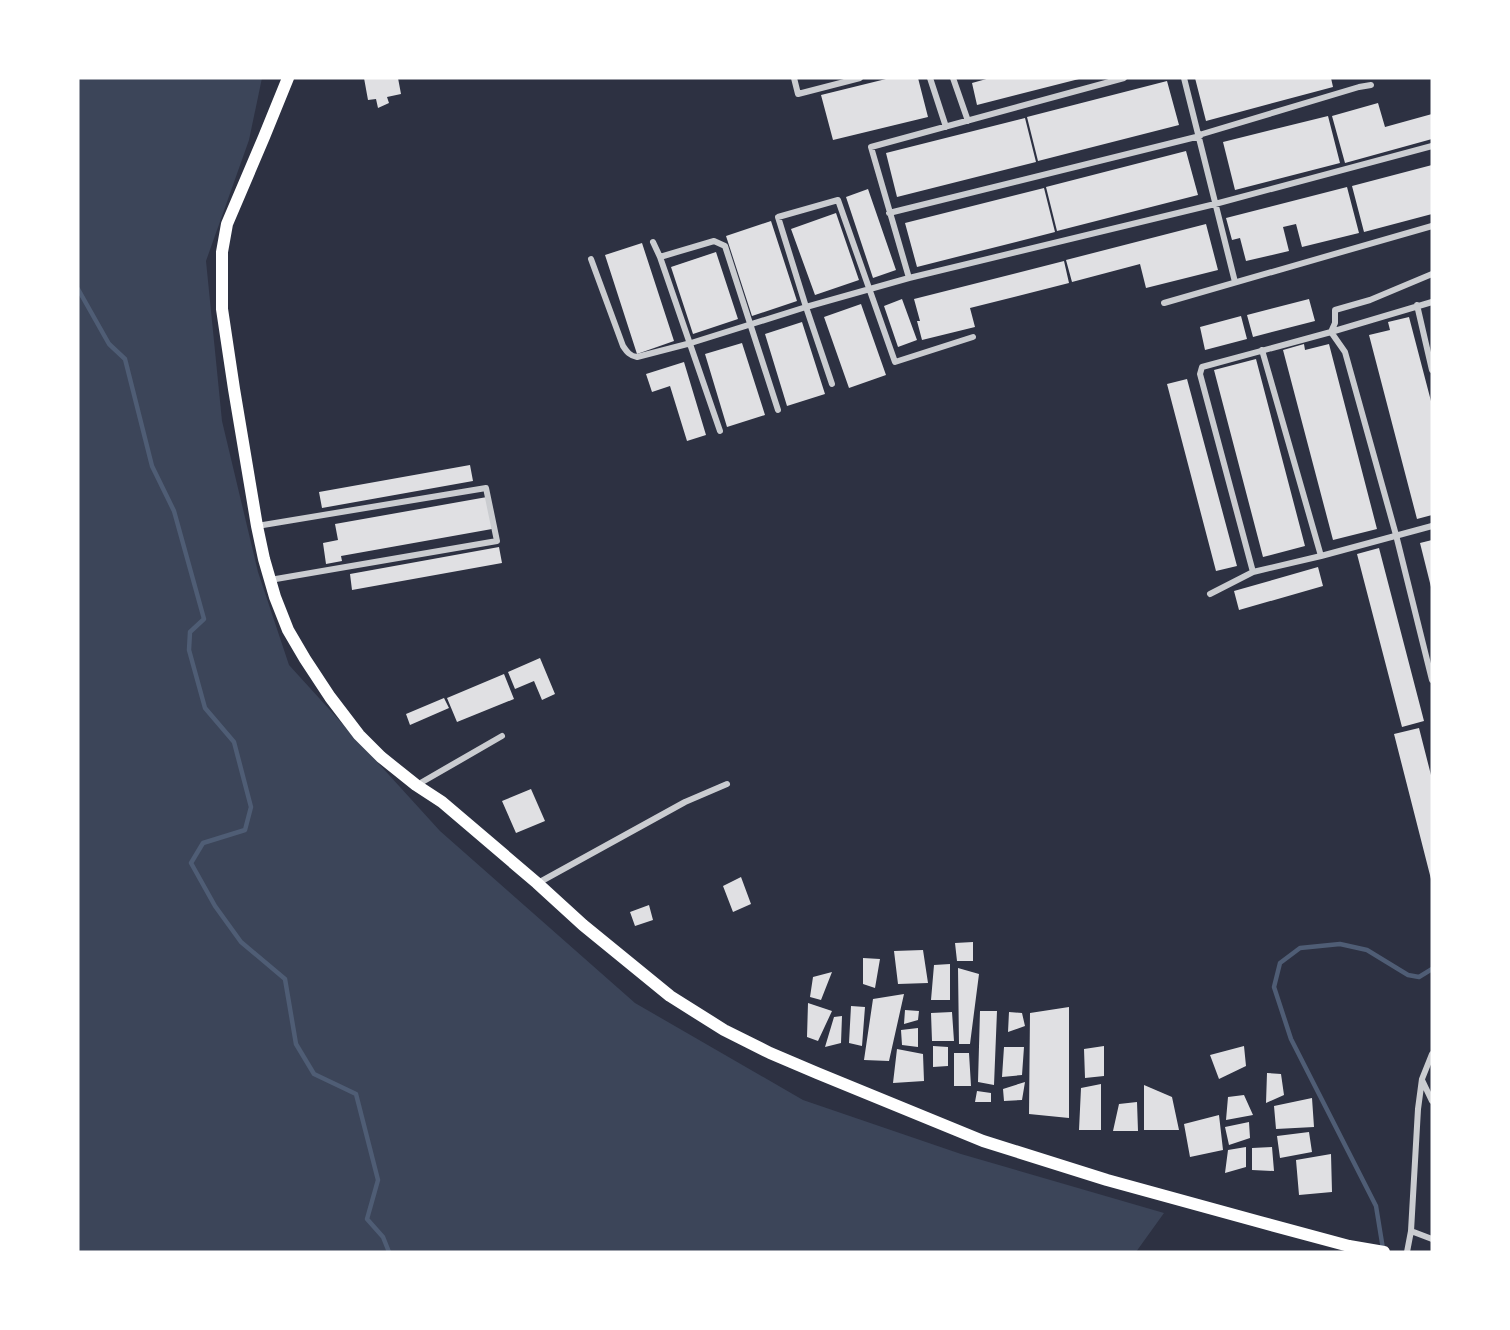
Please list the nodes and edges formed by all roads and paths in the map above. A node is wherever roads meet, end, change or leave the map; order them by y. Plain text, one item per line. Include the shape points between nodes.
1 (288, 78) edge
2 (794, 78) edge
3 (859, 78) edge
4 (930, 78) edge
5 (952, 78) edge
6 (1124, 78) edge
7 (1184, 78) edge
8 (1371, 85) dead end
9 (968, 121) junction
10 (946, 127) junction
11 (1199, 136) junction
12 (1432, 146) edge
13 (1215, 204) junction
14 (889, 213) junction
15 (1432, 226) edge
16 (653, 242) dead end
17 (660, 257) junction
18 (591, 259) dead end
19 (1432, 274) edge
20 (909, 278) junction
21 (1235, 282) junction
22 (870, 289) junction
23 (1432, 302) edge
24 (1164, 303) dead end
25 (1417, 305) junction
26 (806, 308) junction
27 (750, 325) junction
28 (1331, 332) junction
29 (973, 337) dead end
30 (691, 343) junction
31 (1262, 350) junction
32 (1432, 370) edge
33 (832, 384) dead end
34 (778, 410) dead end
35 (720, 431) dead end
36 (257, 526) junction
37 (1432, 526) edge
38 (1395, 535) junction
39 (1321, 556) junction
40 (1253, 572) junction
41 (270, 580) junction
42 (1210, 594) dead end
43 (1432, 680) edge
44 (502, 736) dead end
45 (727, 784) dead end
46 (417, 785) junction
47 (537, 883) junction
48 (1432, 1054) edge
49 (1422, 1079) junction
50 (1432, 1101) edge
51 (1411, 1231) junction
52 (1432, 1239) edge
53 (1384, 1252) edge
54 (1407, 1252) edge

1 - 36 main road via 227,224 222,252 222,309
2 - 3 street via 798,94
4 - 10 street
5 - 9 street
6 - 9 street
7 - 11 street
8 - 11 street
9 - 10 street
10 - 14 street via 871,147
11 - 13 street
11 - 14 street
12 - 13 street
13 - 20 street
13 - 21 street
14 - 20 street
15 - 21 street
16 - 17 street
17 - 27 street via 714,241 725,246
17 - 30 street
18 - 30 street via 629,354 637,357
19 - 28 street via 1335,310
20 - 22 street
21 - 24 street
22 - 26 street
22 - 26 street via 838,200 798,211 778,217
22 - 29 street via 895,362
23 - 25 street
25 - 28 street
25 - 32 street
26 - 27 street
26 - 33 street
27 - 30 street
27 - 34 street
28 - 31 street
28 - 38 street via 1345,352
30 - 35 street
31 - 39 street
31 - 40 street via 1202,367 1200,374
36 - 41 main road
36 - 41 street via 486,488 497,541
37 - 38 street
38 - 39 street
38 - 43 street
39 - 40 street
40 - 42 street
41 - 46 main road via 288,630 330,697 359,735
44 - 46 street
45 - 47 street via 685,802
46 - 47 main road
47 - 53 main road via 670,996 770,1053 983,1141 1107,1180
48 - 49 street
49 - 50 street
49 - 51 street
51 - 52 street
51 - 54 street

